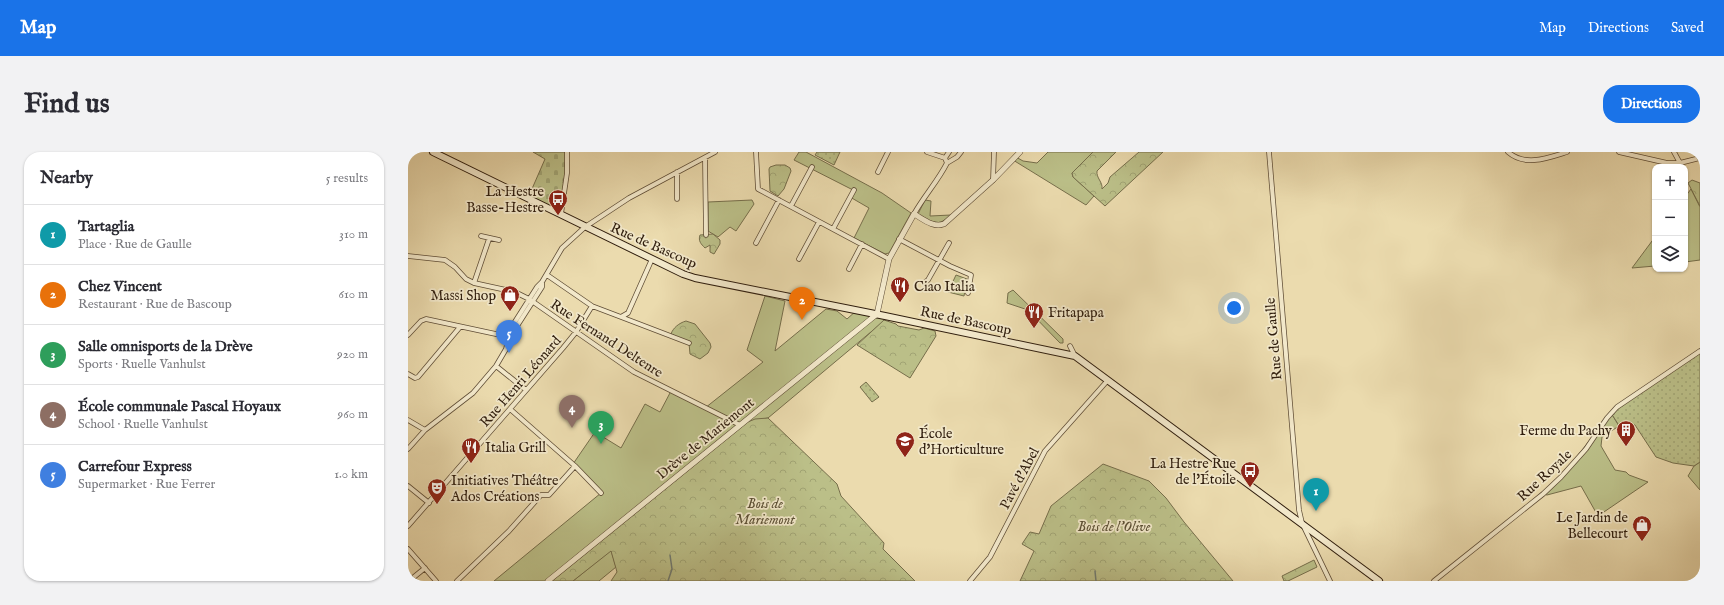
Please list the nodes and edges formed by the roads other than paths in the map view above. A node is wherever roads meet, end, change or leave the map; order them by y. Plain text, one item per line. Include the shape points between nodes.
1 (433, 152) edge
2 (567, 152) edge
3 (715, 152) edge
4 (756, 152) edge
5 (888, 152) edge
6 (927, 152) edge
7 (948, 152) edge
8 (961, 152) edge
9 (994, 152) edge
10 (1020, 152) edge
11 (1269, 152) edge
12 (1508, 152) edge
13 (1567, 152) edge
14 (1619, 152) edge
15 (1674, 152) edge
16 (705, 158) junction
17 (945, 158) junction
18 (1700, 158) edge
19 (948, 163) junction
20 (1680, 164) junction
21 (812, 167) dead end
22 (677, 172) junction
23 (878, 172) dead end
24 (993, 180) junction
25 (854, 190) dead end
26 (677, 199) dead end
27 (779, 200) junction
28 (791, 206) junction
29 (561, 214) junction
30 (914, 214) junction
31 (819, 222) junction
32 (585, 226) junction
33 (833, 229) junction
34 (706, 235) dead end
35 (481, 236) dead end
36 (489, 239) junction
37 (900, 239) junction
38 (498, 240) dead end
39 (949, 242) dead end
40 (756, 243) dead end
41 (862, 244) junction
42 (408, 256) edge
43 (652, 259) junction
44 (799, 259) dead end
45 (889, 259) junction
46 (939, 260) junction
47 (849, 269) dead end
48 (547, 275) junction
49 (474, 283) junction
50 (924, 284) dead end
51 (968, 293) dead end
52 (531, 301) junction
53 (592, 306) junction
54 (877, 314) junction
55 (621, 317) junction
56 (460, 326) junction
57 (576, 332) junction
58 (408, 335) edge
59 (510, 337) junction
60 (690, 343) dead end
61 (1070, 346) dead end
62 (1700, 351) edge
63 (1075, 356) junction
64 (496, 366) junction
65 (408, 374) edge
66 (1108, 380) junction
67 (526, 390) junction
68 (510, 409) junction
69 (408, 420) edge
70 (740, 425) junction
71 (425, 430) junction
72 (408, 449) edge
73 (575, 466) junction
74 (408, 486) edge
75 (602, 492) dead end
76 (429, 503) junction
77 (1302, 523) junction
78 (408, 526) edge
79 (408, 549) edge
80 (425, 568) junction
81 (409, 581) edge
82 (436, 581) edge
83 (457, 581) edge
84 (548, 581) edge
85 (970, 581) edge
86 (1330, 581) edge
87 (1379, 581) edge
88 (1434, 581) edge

1 - 29 main road, Rue de Bascoup
2 - 29 street
3 - 16 street
4 - 27 street via 758,189
5 - 23 street
6 - 17 street
7 - 17 street
8 - 19 street
9 - 24 street
10 - 24 street
11 - 77 street, Rue de Gaulle via 1296,484
12 - 13 street via 1524,161
14 - 20 street via 1658,162
15 - 20 street
16 - 22 street
16 - 34 street
17 - 19 street
18 - 20 street
19 - 30 street
21 - 28 street
22 - 26 street
22 - 32 street
24 - 30 street via 942,225 933,225
25 - 33 street
27 - 28 street
27 - 40 street
28 - 31 street
29 - 32 main road, Rue de Bascoup
30 - 37 street
31 - 33 street
31 - 44 street
32 - 43 main road, Rue de Bascoup
32 - 48 street via 560,251
33 - 41 street
35 - 36 street
36 - 38 street
36 - 49 street
37 - 45 street
37 - 46 street
39 - 46 street
41 - 45 street
41 - 47 street
42 - 49 street via 445,260
43 - 54 main road, Rue de Bascoup via 695,278
43 - 55 street via 628,313
45 - 54 street
46 - 50 street
46 - 51 street via 971,275
48 - 52 street via 542,287
48 - 53 street
49 - 52 street, Rue Fernand Deltenre via 515,292
52 - 57 street, Rue Fernand Deltenre
52 - 59 street
53 - 55 street
53 - 57 street, Rue Henri Léonard
54 - 63 main road, Rue de Bascoup
54 - 70 street, Drève de Mariemont
55 - 60 street
56 - 58 street via 425,319
56 - 59 street
56 - 65 street via 418,377
57 - 67 street, Rue Henri Léonard
57 - 70 street, Rue Fernand Deltenre via 634,372
59 - 64 street
61 - 63 street
62 - 88 street, Rue Royale via 1617,407 1561,478
63 - 66 main road, Rue de Bascoup
64 - 67 street
64 - 71 street via 473,393
66 - 77 main road, Rue de Bascoup
66 - 85 street, Pavé d'Abel via 1045,451 990,557
67 - 68 street, Rue Henri Léonard
68 - 73 street
68 - 76 street, Rue Henri Léonard
69 - 71 street
70 - 84 street, Drève de Mariemont
71 - 72 street
73 - 75 street
73 - 83 street via 549,495 541,495 509,531
74 - 76 street
76 - 78 street, Rue Henri Léonard
77 - 86 street, Rue de Gaulle
77 - 87 main road, Rue de Bascoup
79 - 80 street
80 - 81 street
80 - 82 street

